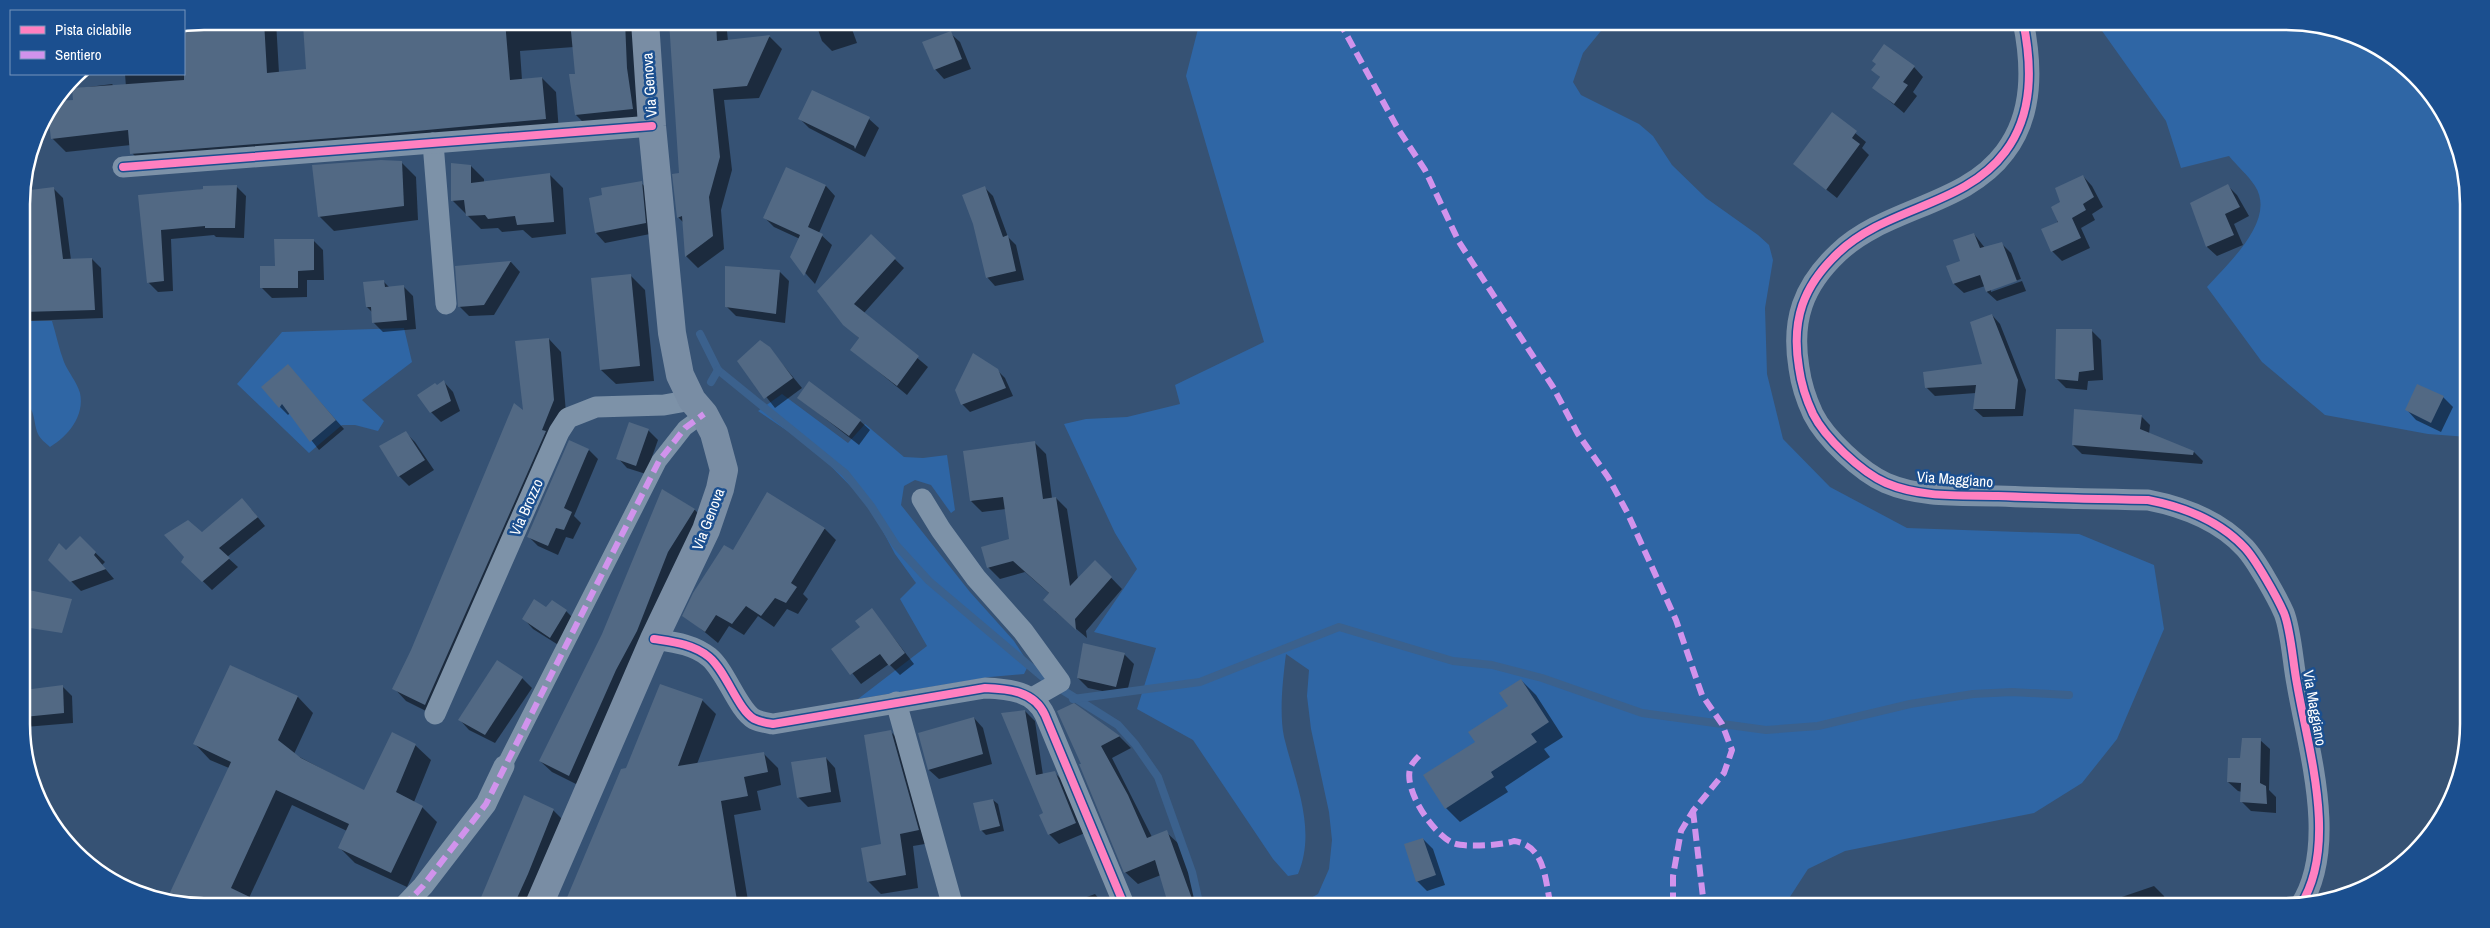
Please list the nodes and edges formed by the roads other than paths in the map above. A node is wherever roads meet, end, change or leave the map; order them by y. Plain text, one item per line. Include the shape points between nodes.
1 (646, 30) edge
2 (2025, 30) edge
3 (652, 126) junction
4 (433, 143) junction
5 (123, 167) dead end
6 (446, 304) dead end
7 (698, 407) junction
8 (922, 499) dead end
9 (654, 638) junction
10 (1046, 690) junction
11 (896, 702) junction
12 (435, 714) dead end
13 (504, 766) joint
14 (2304, 897) edge
15 (412, 898) edge
16 (542, 898) edge
17 (950, 898) edge
18 (1121, 898) edge

1 - 3 main road, Via Genova
2 - 14 street, Via Maggiano via 2030,81 2018,130 2007,150 1993,168 1971,184 1870,230 1839,252 1816,276 1805,295 1798,318 1797,354 1802,385 1813,415 1834,442 1885,482 1923,494 2148,500 2172,505 2207,519 2246,548 2284,614 2316,790 2320,823 2311,884
3 - 4 street
3 - 7 main road, Via Genova via 672,333 680,375
4 - 5 street
4 - 6 street
7 - 9 main road, Via Genova via 714,433 724,470 706,530
7 - 12 street, Via Brozzo via 596,407 568,418
7 - 13 street via 659,461
8 - 10 street via 976,578 1024,631 1060,682
9 - 11 street via 685,644 708,656 749,714 763,722 773,724
9 - 16 main road, Via Genova
10 - 11 street via 985,688
10 - 18 street via 1045,716
11 - 17 street
13 - 15 street via 486,804

